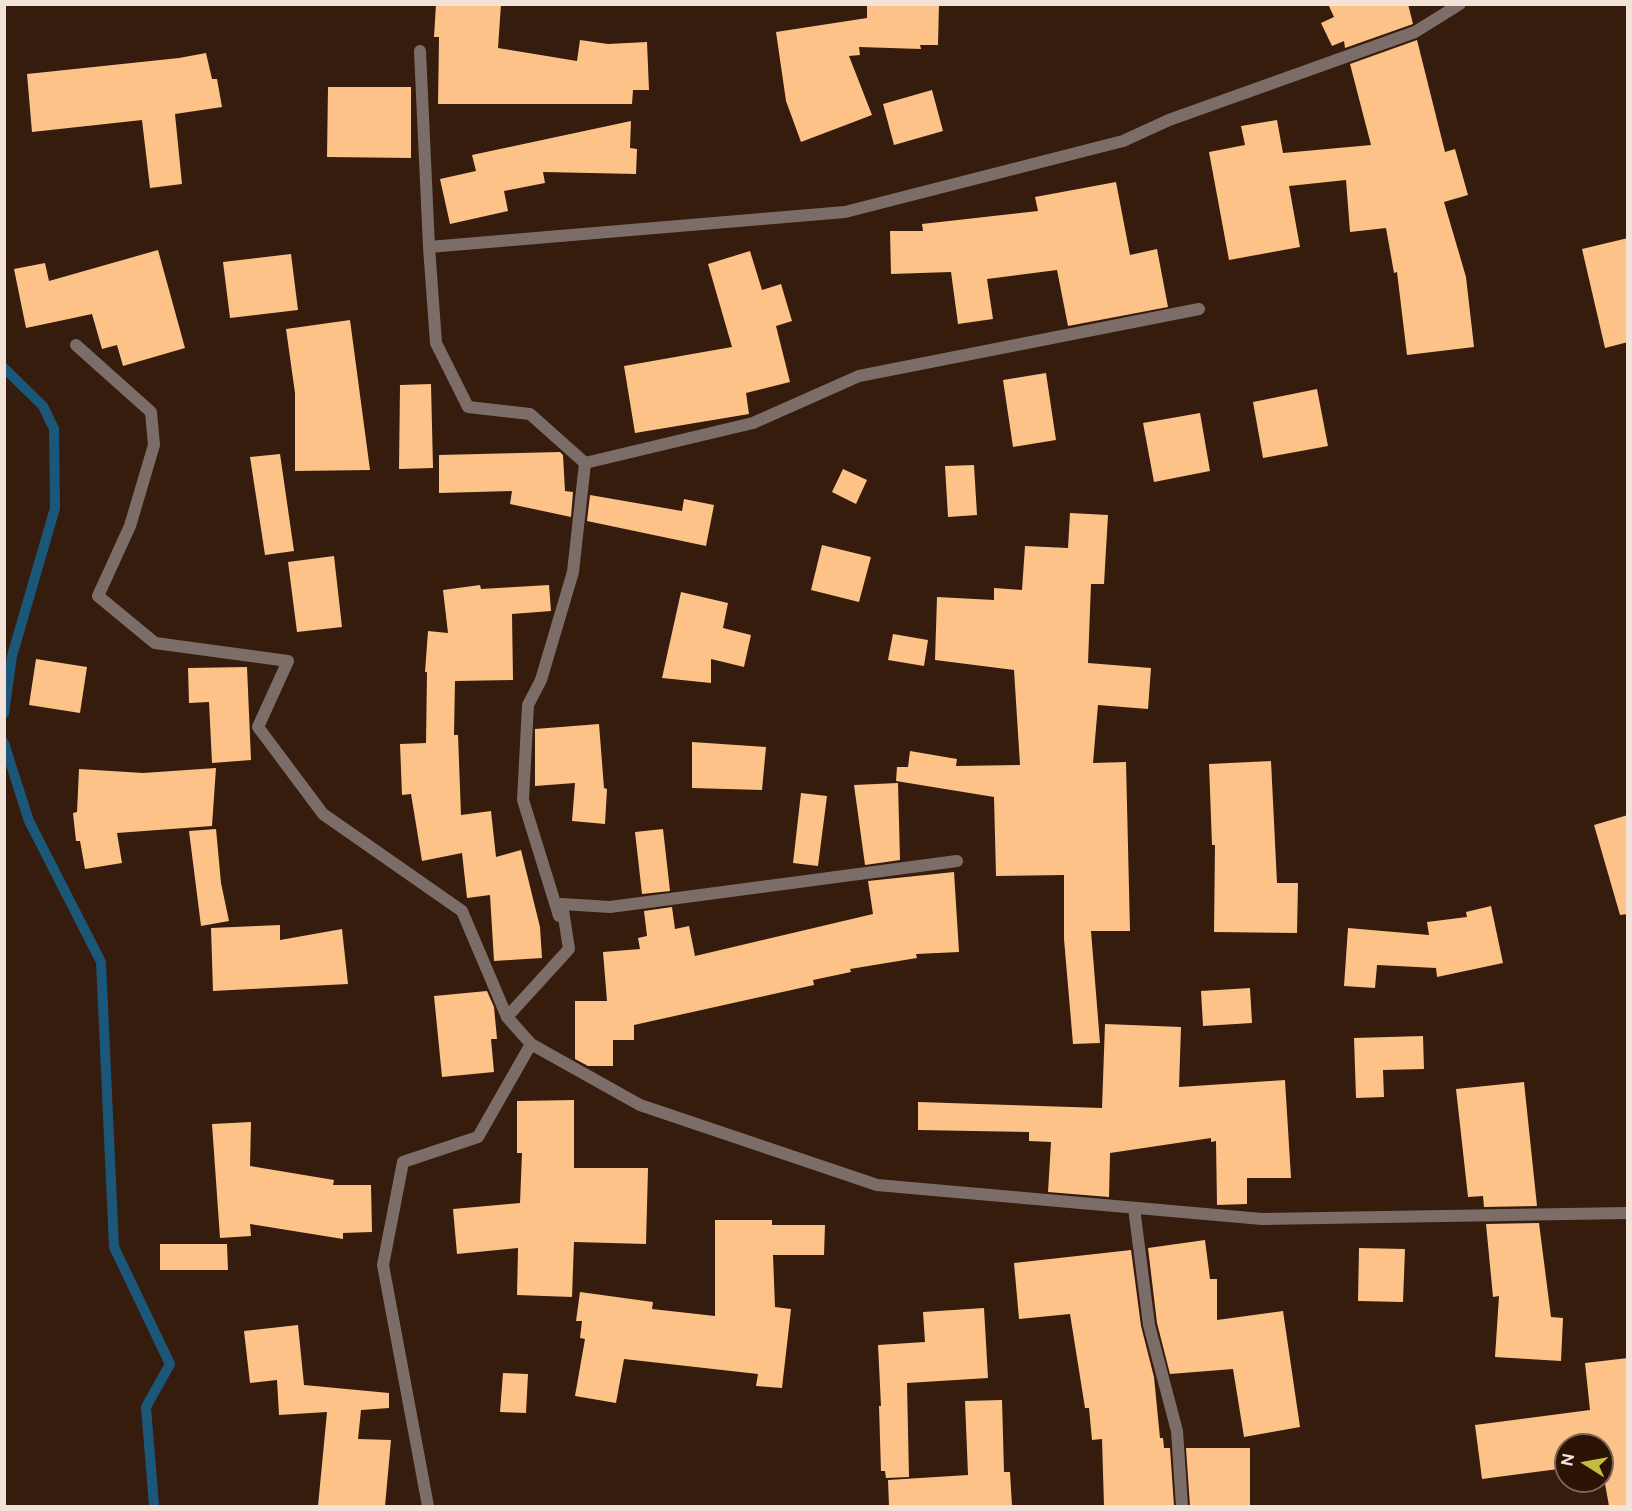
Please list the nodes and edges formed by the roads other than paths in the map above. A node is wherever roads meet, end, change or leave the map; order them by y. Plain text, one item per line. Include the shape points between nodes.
1 (1460, 4) edge
2 (420, 51) dead end
3 (429, 248) junction
4 (1199, 309) dead end
5 (76, 345) dead end
6 (585, 463) junction
7 (957, 861) dead end
8 (569, 949) junction
9 (507, 1017) junction
10 (531, 1044) junction
11 (1134, 1208) junction
12 (1628, 1213) edge
13 (428, 1506) edge
14 (1182, 1506) edge

1 - 3 street via 1415,32 1169,120 1122,141 845,212
2 - 3 street
3 - 6 street via 436,343 468,407 530,414
4 - 6 street via 859,376 753,423
5 - 9 street via 151,412 154,445 130,526 98,596 155,643 288,661 258,727 323,814 462,911
6 - 8 street via 573,572 541,680 528,705 523,800
7 - 8 street via 610,907 562,904
8 - 9 street
9 - 10 street
10 - 11 street via 640,1105 877,1185
10 - 13 street via 478,1137 403,1162 383,1265
11 - 12 street via 1262,1219
11 - 14 street via 1149,1324 1177,1431

